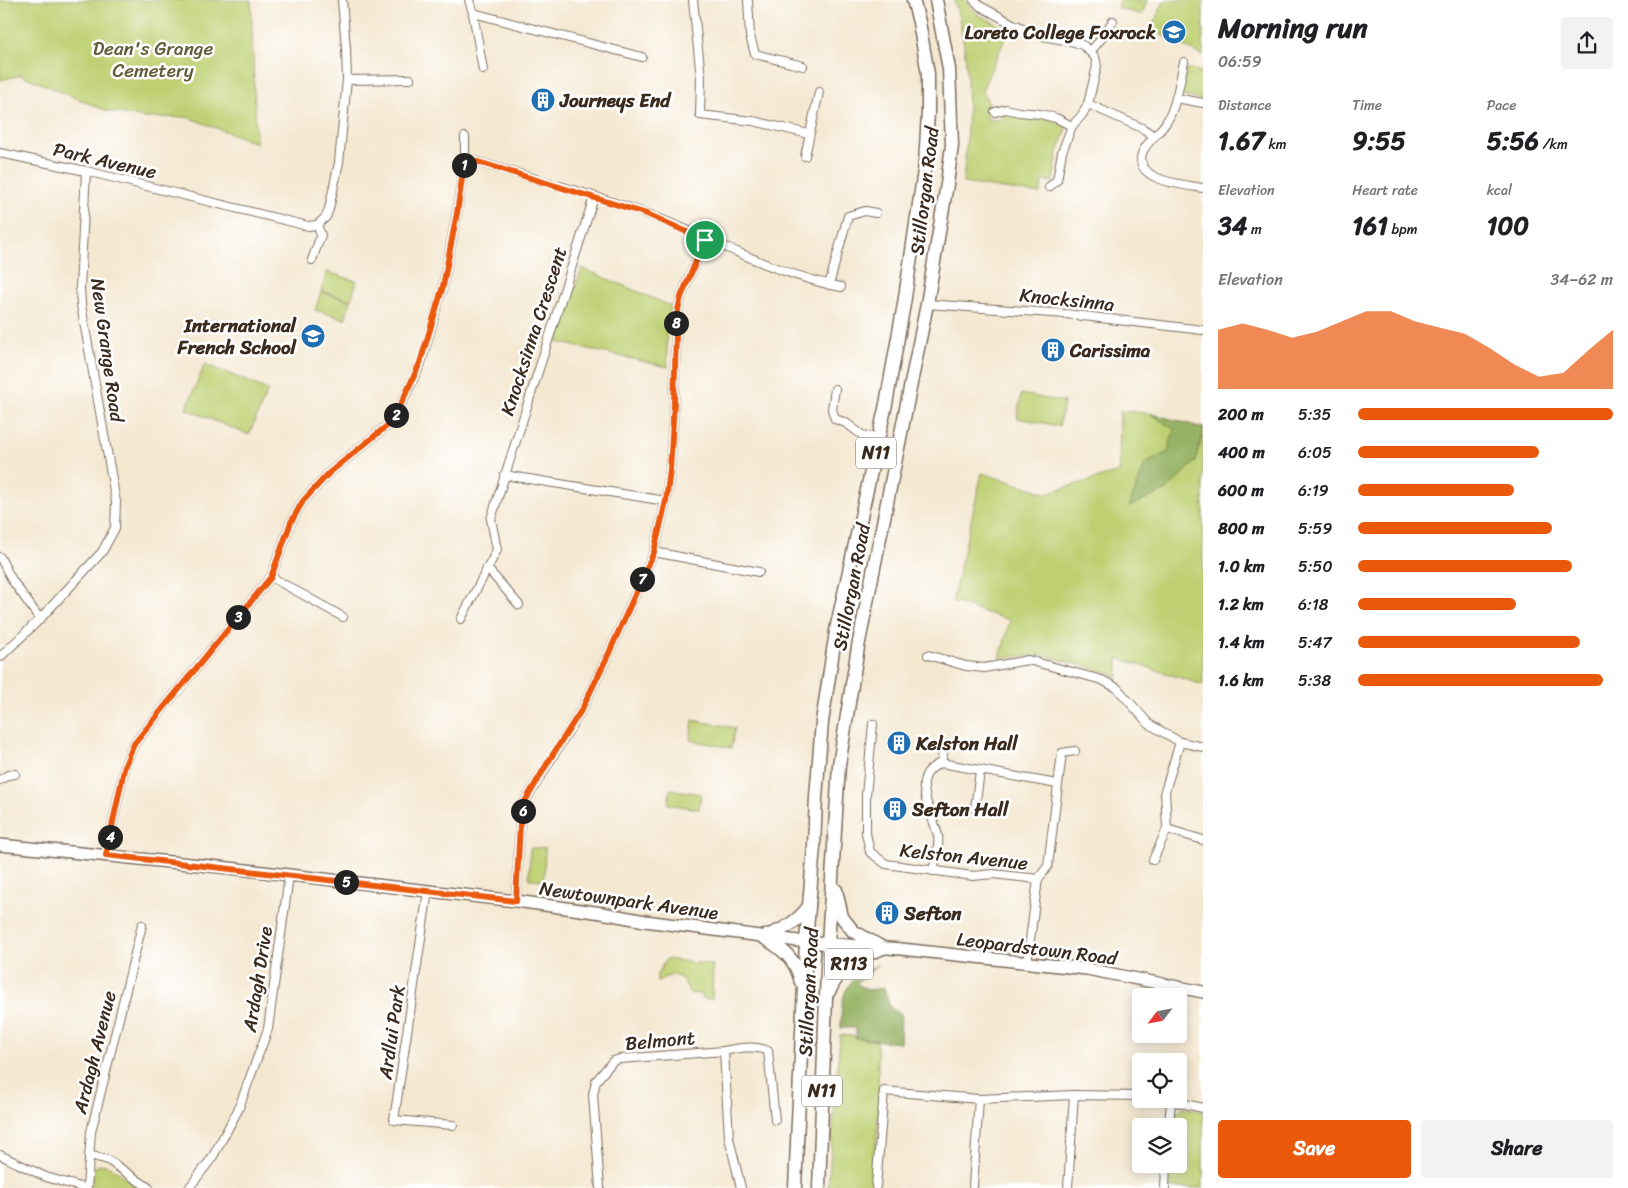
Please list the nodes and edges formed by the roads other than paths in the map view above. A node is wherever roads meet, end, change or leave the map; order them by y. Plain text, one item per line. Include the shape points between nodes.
1 (342, 0) edge
2 (469, 0) edge
3 (693, 0) edge
4 (748, 0) edge
5 (913, 0) edge
6 (936, 0) edge
7 (974, 0) edge
8 (474, 13) junction
9 (1113, 21) dead end
10 (1091, 51) junction
11 (642, 57) dead end
12 (1184, 62) dead end
13 (803, 66) dead end
14 (483, 70) dead end
15 (410, 79) dead end
16 (347, 80) junction
17 (819, 92) dead end
18 (1176, 98) junction
19 (1203, 103) edge
20 (1088, 104) junction
21 (995, 112) dead end
22 (1072, 126) junction
23 (809, 134) junction
24 (1154, 136) junction
25 (466, 137) dead end
26 (0, 153) edge
27 (804, 156) dead end
28 (465, 158) junction
29 (86, 171) junction
30 (1049, 187) dead end
31 (1203, 188) edge
32 (594, 198) junction
33 (876, 213) dead end
34 (317, 225) junction
35 (705, 240) junction
36 (312, 260) dead end
37 (829, 285) junction
38 (841, 287) dead end
39 (927, 304) junction
40 (1203, 330) edge
41 (835, 389) dead end
42 (879, 439) junction
43 (504, 475) junction
44 (666, 501) junction
45 (654, 552) junction
46 (0, 557) edge
47 (487, 568) junction
48 (758, 572) dead end
49 (271, 577) junction
50 (519, 605) dead end
51 (343, 617) dead end
52 (40, 619) junction
53 (461, 619) dead end
54 (928, 655) dead end
55 (0, 657) edge
56 (873, 724) dead end
57 (1180, 742) junction
58 (945, 744) dead end
59 (1203, 747) edge
60 (1075, 751) dead end
61 (942, 763) junction
62 (980, 771) junction
63 (16, 774) dead end
64 (0, 780) edge
65 (1057, 784) junction
66 (975, 809) dead end
67 (1167, 829) junction
68 (1203, 840) edge
69 (0, 846) edge
70 (106, 855) junction
71 (1153, 860) dead end
72 (933, 871) junction
73 (289, 876) junction
74 (833, 878) junction
75 (1038, 879) junction
76 (428, 891) junction
77 (516, 901) junction
78 (809, 906) junction
79 (142, 925) dead end
80 (763, 937) junction
81 (806, 942) junction
82 (828, 944) junction
83 (883, 948) junction
84 (1027, 963) junction
85 (803, 992) junction
86 (1203, 992) edge
87 (826, 995) junction
88 (724, 1051) junction
89 (1074, 1095) junction
90 (1132, 1096) edge
91 (978, 1099) junction
92 (1187, 1104) edge
93 (1203, 1108) edge
94 (775, 1120) dead end
95 (453, 1125) dead end
96 (0, 1155) edge
97 (89, 1155) junction
98 (1165, 1173) edge
99 (794, 1186) edge
100 (876, 1186) dead end
101 (973, 1186) dead end
102 (85, 1188) edge
103 (149, 1188) edge
104 (189, 1188) edge
105 (600, 1188) edge
106 (741, 1188) edge
107 (819, 1188) edge
108 (1068, 1188) edge
109 (1164, 1188) edge

1 - 16 street
2 - 8 street
3 - 23 street via 701,78 700,115 753,121
4 - 13 street via 750,36 755,54
5 - 42 highway, Stillorgan Road / N11 via 928,74 925,164
6 - 39 highway, Stillorgan Road / N11 via 949,69 952,145
7 - 10 street via 1013,24 1044,36 1075,42
8 - 11 street
8 - 14 street
9 - 10 street
10 - 20 street via 1097,66
12 - 18 street
15 - 16 street
16 - 34 street via 340,162 326,217
17 - 23 street
18 - 19 street
18 - 24 street via 1166,124
20 - 22 street
20 - 24 street
21 - 22 street via 1006,109 1040,114
22 - 30 street via 1062,152 1057,180
23 - 27 street
24 - 31 street via 1142,154 1147,173
25 - 28 street
26 - 29 street, Park Avenue
28 - 32 street
28 - 49 street via 443,286 420,363 393,421 329,473 303,501 291,522
29 - 34 street, Park Avenue via 308,226
29 - 52 street, New Grange Road via 81,305 116,502 115,528 102,552
32 - 35 street via 647,214
32 - 43 street, Knocksinna Crescent
33 - 37 street via 865,211 848,216
34 - 36 street via 321,235
35 - 37 street
35 - 44 street via 678,310
37 - 38 street
39 - 40 street, Knocksinna via 1066,314
39 - 74 highway, Stillorgan Road / N11 via 848,703 839,764
41 - 42 street via 832,409 835,419
42 - 78 highway, Stillorgan Road / N11 via 837,626 822,722
43 - 44 street
43 - 47 street, Knocksinna Crescent via 491,519 497,550
44 - 45 street
45 - 48 street
45 - 77 street via 582,709 524,803
46 - 52 street
47 - 50 street
47 - 53 street
49 - 51 street
49 - 70 street via 134,744 125,765
52 - 55 street, New Grange Road
54 - 57 street via 984,668 1028,660 1102,680 1117,688 1149,724
56 - 72 street, Kelston Avenue via 866,794 866,833 870,852 886,864
57 - 59 street
57 - 67 street via 1165,791
58 - 61 street
60 - 65 street via 1062,753
61 - 62 street
61 - 72 street via 933,766 924,782 925,800 938,838
62 - 65 street
62 - 66 street
63 - 64 street
65 - 75 street via 1048,866
67 - 68 street
67 - 71 street
69 - 70 main road, Newtownpark Avenue / R113
70 - 73 main road, Newtownpark Avenue / R113
72 - 75 street, Kelston Avenue
73 - 76 main road, Newtownpark Avenue / R113
73 - 104 street, Ardagh Drive via 268,1029 238,1110 212,1158
74 - 82 highway, Stillorgan Road / N11
74 - 83 highway, N11 via 842,917 853,931
75 - 84 street
76 - 77 main road, Newtownpark Avenue / R113
76 - 95 street, Ardlui Park via 394,1120
77 - 80 main road, Newtownpark Avenue / R113
78 - 80 highway via 798,919
78 - 81 highway, Stillorgan Road / N11
79 - 97 street, Ardagh Avenue via 91,1132
80 - 81 main road, Newtownpark Avenue / R113
80 - 85 highway, N11 via 792,958
81 - 82 main road, Leopardstown Road / R113
81 - 85 highway, Stillorgan Road / N11
82 - 83 main road, Leopardstown Road / R113
82 - 87 highway, Stillorgan Road / N11
83 - 84 main road, Leopardstown Road / R113
83 - 87 highway, R113 via 850,963 837,975
84 - 86 main road, Leopardstown Road / R113 via 1087,969
85 - 99 highway, Stillorgan Road / N11
87 - 107 highway, Stillorgan Road / N11
88 - 94 street, Belmont via 759,1047 768,1052
88 - 105 street, Belmont via 614,1061 596,1081 593,1096
88 - 106 street, Belmont via 729,1138
89 - 90 street
89 - 91 street
89 - 108 street
91 - 100 street via 884,1091
91 - 101 street
92 - 93 street
96 - 102 street via 46,1177
97 - 102 street, Ardagh Avenue
97 - 103 street via 108,1160
98 - 109 street

